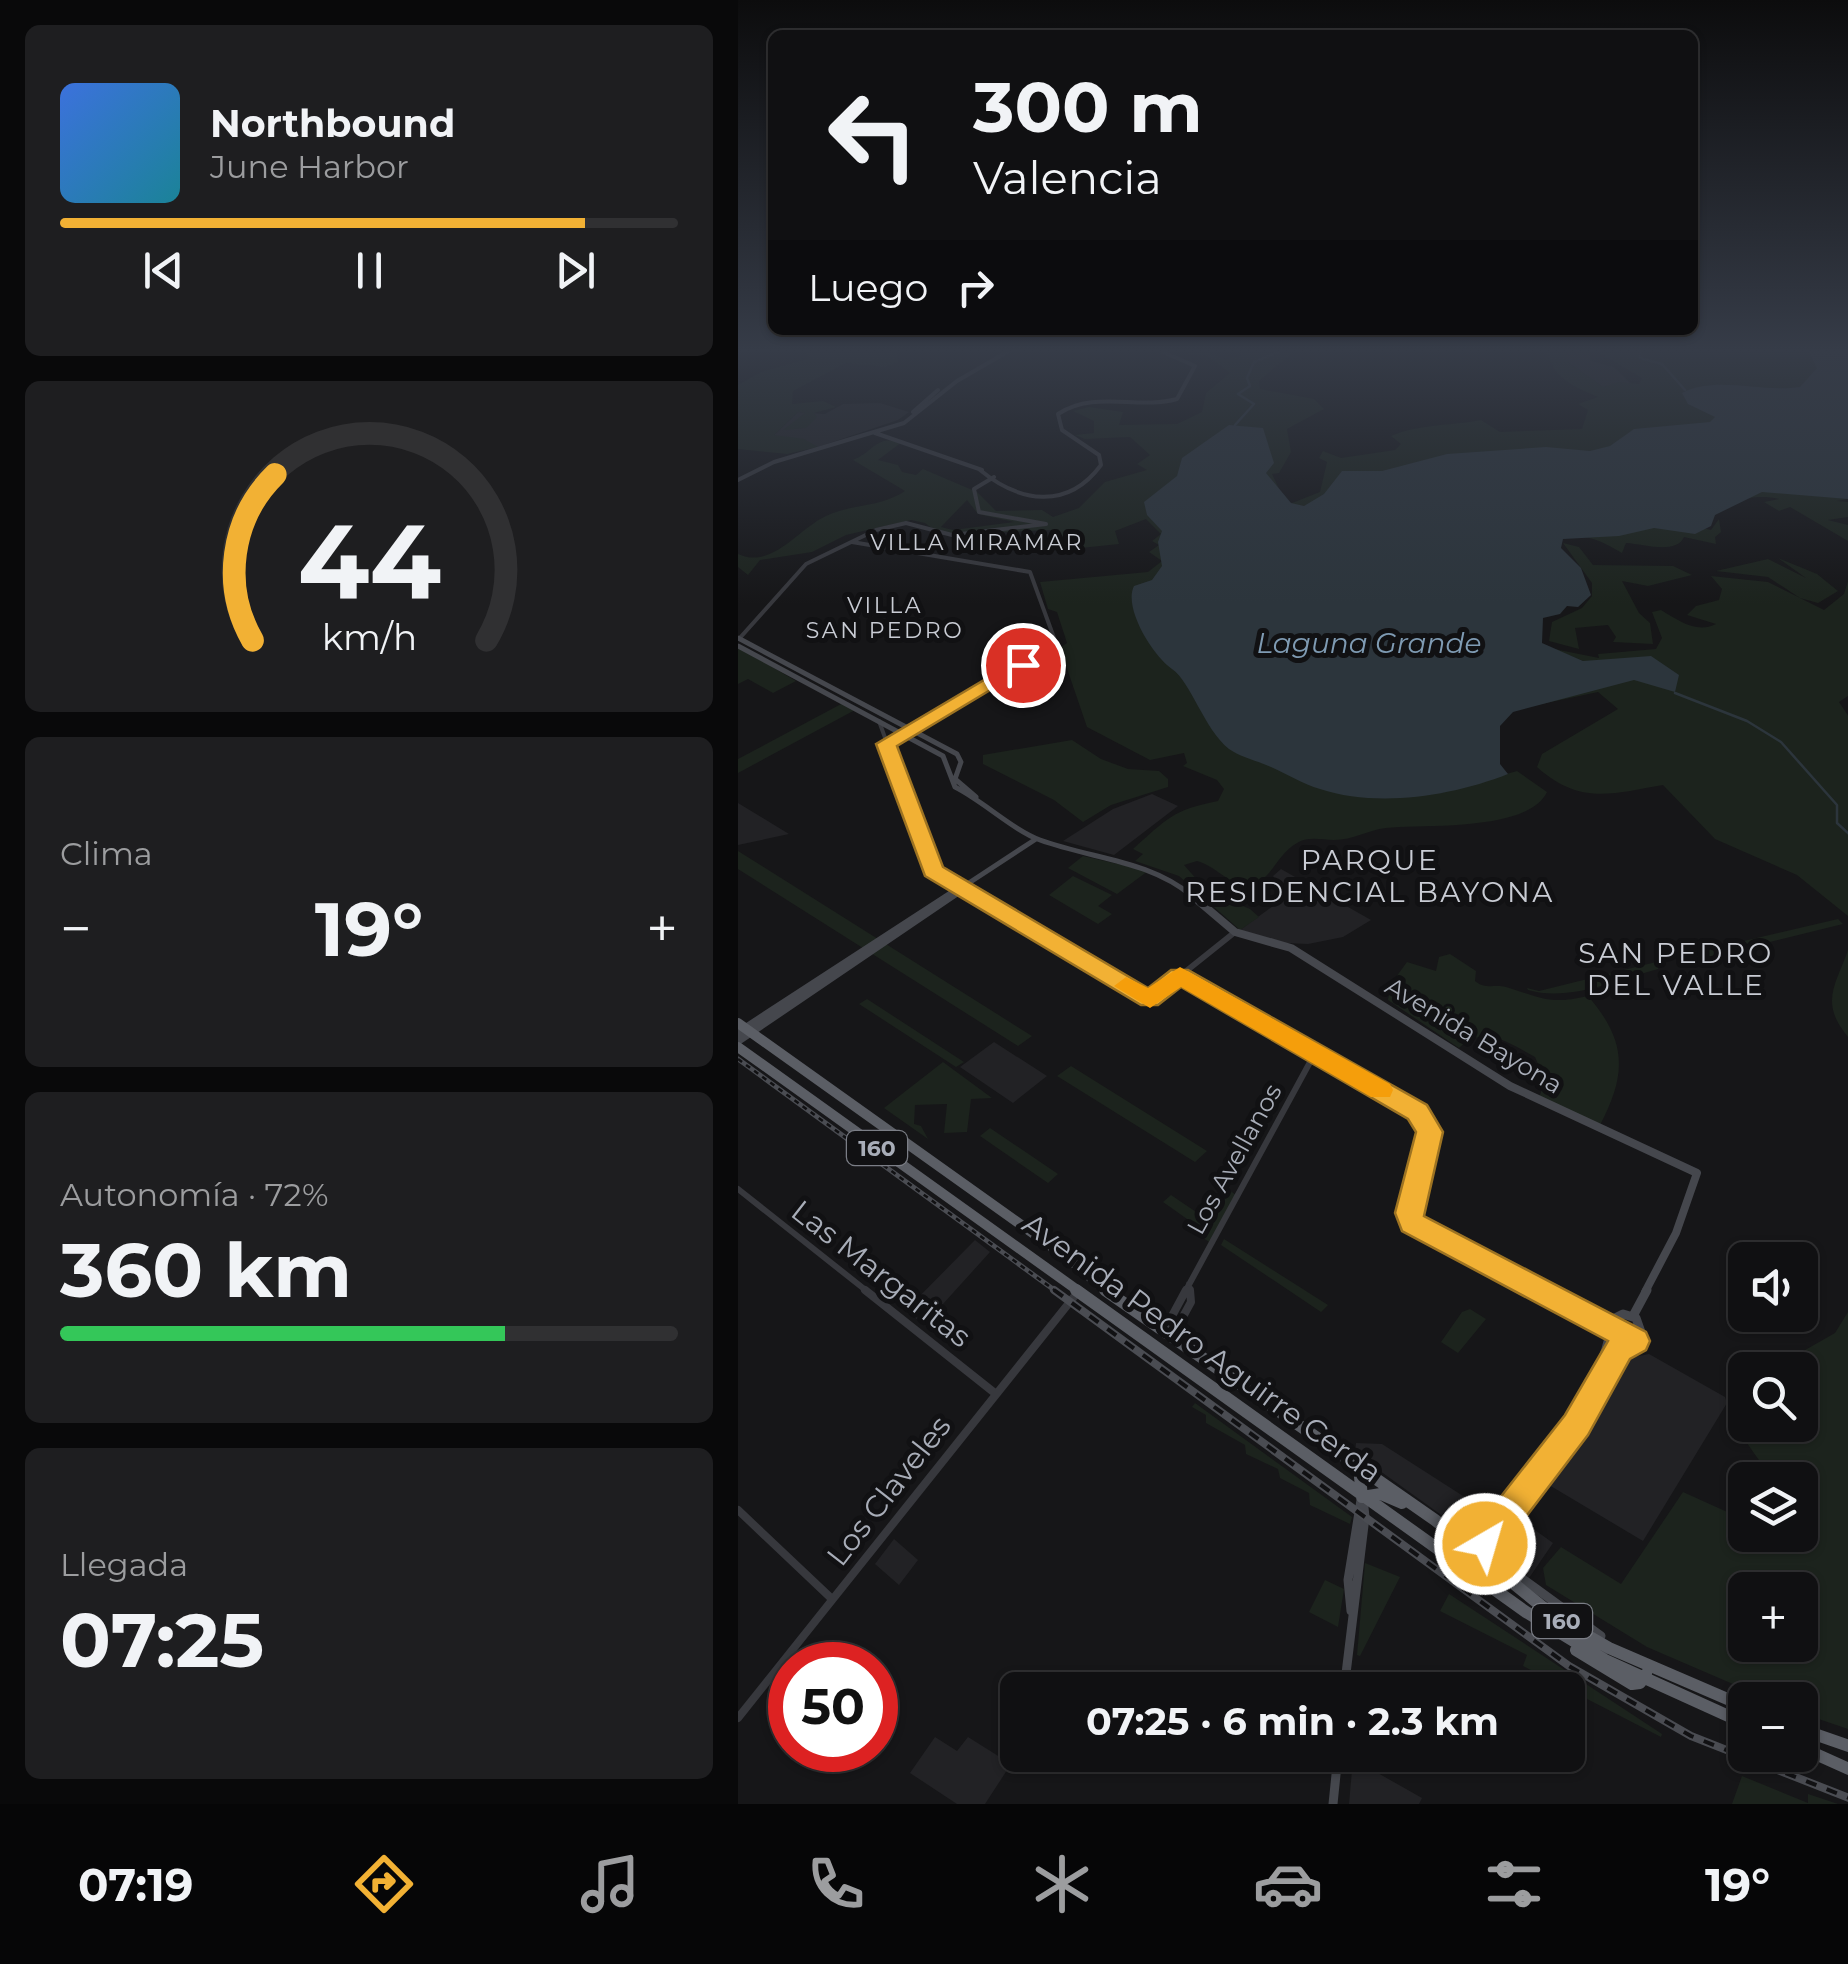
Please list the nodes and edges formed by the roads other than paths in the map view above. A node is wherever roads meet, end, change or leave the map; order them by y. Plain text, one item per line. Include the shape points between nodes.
1 (860, 436) edge
2 (886, 436) edge
3 (1072, 436) edge
4 (738, 478) edge
5 (991, 479) junction
6 (847, 543) junction
7 (738, 641) edge
8 (753, 654) junction
9 (738, 655) edge
10 (792, 671) junction
11 (850, 698) junction
12 (842, 702) junction
13 (879, 721) junction
14 (910, 730) junction
15 (903, 734) junction
16 (886, 744) junction
17 (952, 751) junction
18 (943, 756) junction
19 (983, 801) junction
20 (1036, 839) junction
21 (962, 889) junction
22 (1235, 932) junction
23 (1291, 948) joint
24 (1180, 976) junction
25 (743, 1029) edge
26 (738, 1044) edge
27 (1314, 1053) junction
28 (738, 1190) edge
29 (1077, 1293) junction
30 (1633, 1316) junction
31 (1610, 1327) junction
32 (1169, 1332) junction
33 (1635, 1341) junction
34 (1162, 1355) junction
35 (996, 1394) junction
36 (1358, 1465) junction
37 (1362, 1497) junction
38 (738, 1510) edge
39 (1473, 1546) junction
40 (832, 1599) junction
41 (1346, 1672) edge
42 (1646, 1672) junction
43 (1728, 1701) edge
44 (1728, 1715) edge
45 (738, 1718) edge
46 (1818, 1736) edge
47 (1848, 1746) edge
48 (1818, 1754) edge
49 (1848, 1766) edge
50 (1336, 1772) edge
51 (1333, 1804) edge

1 - 4 street
2 - 5 street
3 - 5 street via 1100,455 1093,476 1048,496 1026,497
5 - 6 street via 973,493 982,514 1046,524 952,535 900,524
6 - 7 street via 806,564
6 - 14 street via 1034,577 1057,646
7 - 8 main road
7 - 10 main road
8 - 9 main road
8 - 10 main road
10 - 11 main road
10 - 12 main road
11 - 12 main road
11 - 14 main road
12 - 13 main road
13 - 15 main road
13 - 16 street
14 - 15 street
14 - 17 main road
15 - 16 street
15 - 18 main road
16 - 21 street via 932,870
17 - 18 main road
17 - 19 main road via 961,760 956,780
18 - 19 main road via 950,781
19 - 20 main road
20 - 21 main road
20 - 22 main road via 1164,874
21 - 24 street via 1150,1000
21 - 25 main road
22 - 23 main road
22 - 24 street
23 - 30 main road, Avenida Bayona via 1510,1086 1697,1173 1676,1233
24 - 27 street
25 - 26 main road
25 - 32 highway, Avenida Pedro Aguirre Cerda / 160
26 - 29 highway, Avenida Pedro Aguirre Cerda / 160
27 - 31 street via 1427,1122 1430,1136 1412,1223
27 - 32 street, Los Avellanos via 1189,1284 1191,1302
28 - 35 street, Las Margaritas
29 - 34 highway, Avenida Pedro Aguirre Cerda / 160
29 - 35 street, Los Claveles
30 - 31 main road via 1617,1316
30 - 33 main road via 1643,1329
31 - 33 street
31 - 39 main road via 1611,1344 1584,1398
32 - 34 highway
32 - 36 highway, Avenida Pedro Aguirre Cerda / 160
33 - 39 main road via 1619,1350 1576,1425
34 - 37 highway, Avenida Pedro Aguirre Cerda / 160
35 - 40 street, Los Claveles
36 - 37 highway
36 - 39 highway, Avenida Pedro Aguirre Cerda / 160
37 - 39 highway via 1398,1500
37 - 41 main road via 1348,1580
37 - 42 highway, Avenida Pedro Aguirre Cerda / 160 via 1586,1657 1632,1684
38 - 40 street
39 - 42 highway, Avenida Pedro Aguirre Cerda / 160 via 1555,1617
40 - 45 street, Los Claveles
42 - 43 highway, 160
42 - 44 highway, 160
46 - 47 highway
48 - 49 highway
50 - 51 main road

